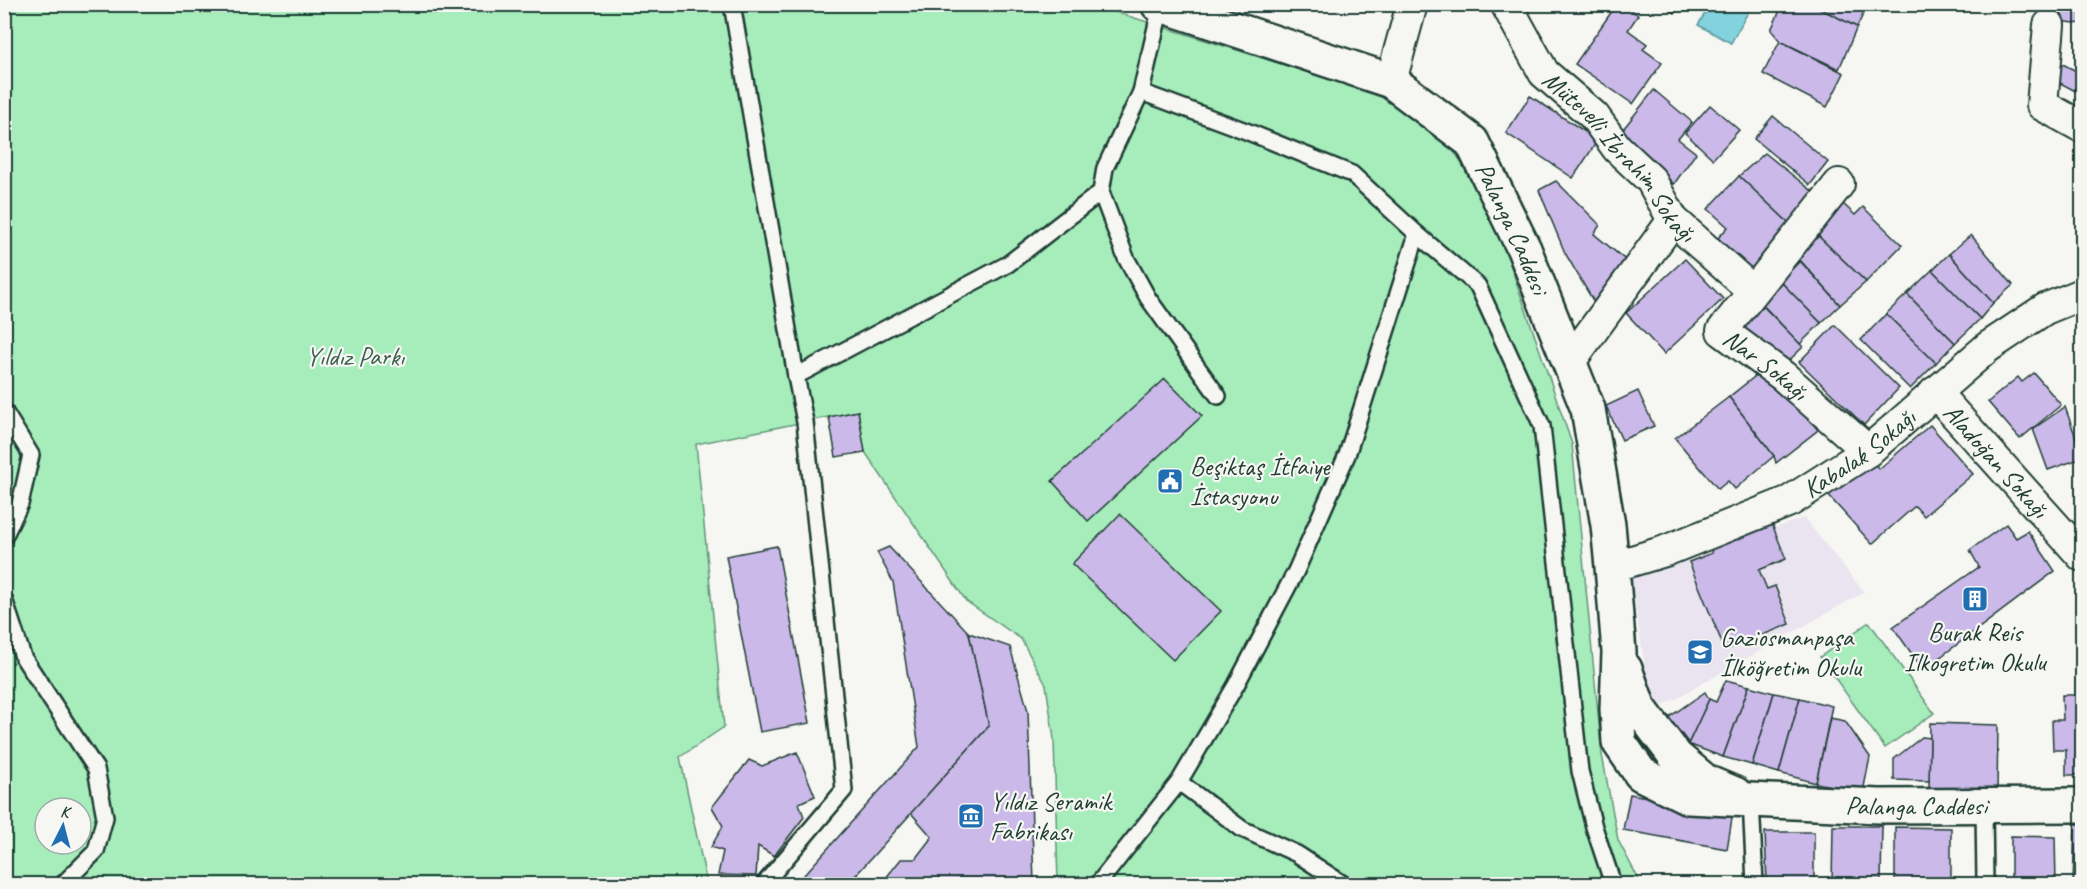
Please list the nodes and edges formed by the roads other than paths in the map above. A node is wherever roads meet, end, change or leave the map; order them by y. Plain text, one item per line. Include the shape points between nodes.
1 (732, 4) edge
2 (1506, 4) edge
3 (1160, 5) edge
4 (1413, 6) edge
5 (2049, 25) dead end
6 (1391, 81) junction
7 (1141, 92) junction
8 (2082, 127) edge
9 (1839, 184) dead end
10 (1101, 192) junction
11 (1673, 220) junction
12 (1417, 234) junction
13 (1753, 291) junction
14 (2082, 294) edge
15 (1569, 363) junction
16 (796, 376) junction
17 (1935, 392) junction
18 (1218, 396) dead end
19 (4, 411) edge
20 (1868, 451) junction
21 (4, 537) edge
22 (2082, 556) edge
23 (1612, 567) junction
24 (4, 600) edge
25 (1179, 782) junction
26 (1751, 800) junction
27 (2082, 805) edge
28 (1984, 806) junction
29 (63, 885) edge
30 (764, 885) edge
31 (1098, 885) edge
32 (1343, 885) edge
33 (1613, 885) edge
34 (1755, 885) edge
35 (1985, 885) edge

1 - 16 lane
2 - 11 street, Mütevelli İbrahim Sokağı via 1544,73 1594,116 1617,148 1652,180
3 - 6 main road, Palanga Caddesi
3 - 7 lane
4 - 6 street
5 - 8 street via 2042,105
6 - 15 main road, Palanga Caddesi via 1472,142 1524,249
7 - 10 lane via 1105,168
7 - 12 lane via 1352,174
9 - 13 street, Nar Sokağı
10 - 16 lane via 1008,264
10 - 18 lane via 1126,258 1148,298
11 - 13 street, Mütevelli İbrahim Sokağı
11 - 15 street
12 - 25 lane via 1347,455 1296,571
12 - 33 lane via 1478,286 1542,426 1580,771
13 - 20 street, Nar Sokağı via 1722,332 1783,376
14 - 17 street, Kabalak Sokağı via 2045,309 1988,347
15 - 23 main road, Palanga Caddesi via 1588,409
16 - 30 lane via 805,422 844,790
17 - 20 street, Kabalak Sokağı
17 - 22 street, Aladoğan Sokağı
19 - 21 lane via 32,455 20,504
20 - 23 street, Kabalak Sokağı via 1790,501 1665,551
23 - 26 main road, Palanga Caddesi via 1619,652 1639,708 1676,757 1706,782
24 - 29 lane via 23,657 96,769 105,817 96,851
25 - 31 lane
25 - 32 lane via 1242,829 1297,854
26 - 28 main road, Palanga Caddesi
26 - 34 lane
27 - 28 main road, Palanga Caddesi
28 - 35 lane

